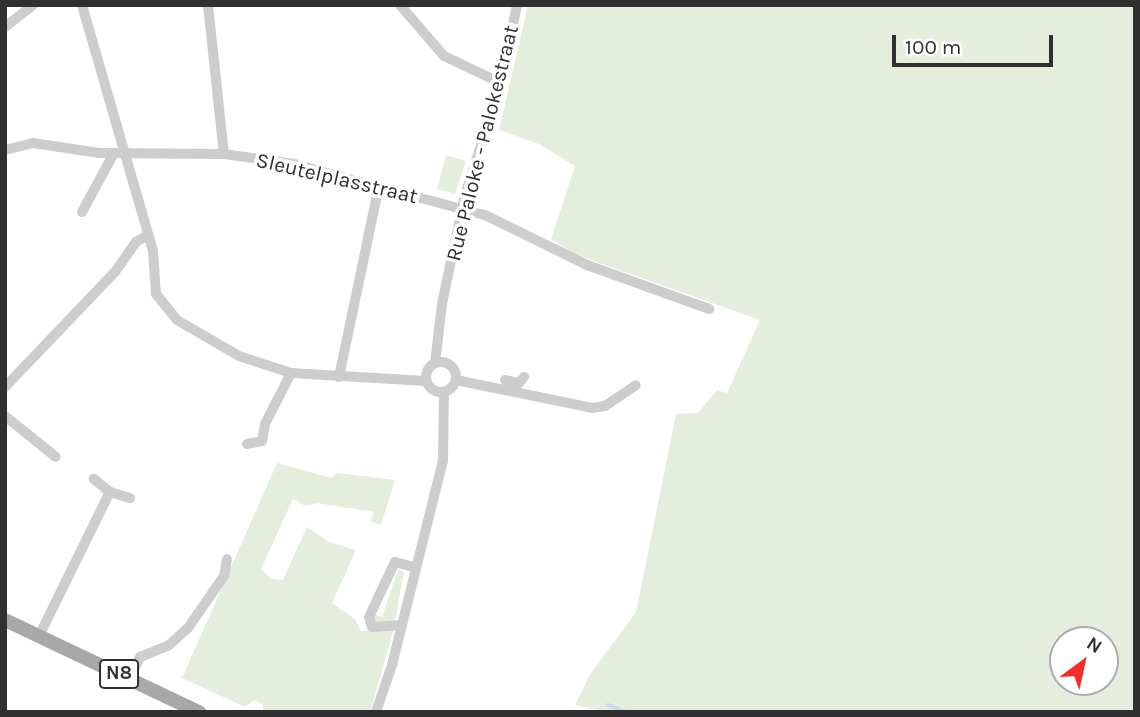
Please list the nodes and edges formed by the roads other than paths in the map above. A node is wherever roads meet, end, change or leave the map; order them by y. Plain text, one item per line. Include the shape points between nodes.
1 (33, 5) edge
2 (82, 5) edge
3 (208, 5) edge
4 (400, 5) edge
5 (517, 5) edge
6 (5, 27) edge
7 (501, 83) junction
8 (5, 150) edge
9 (120, 153) junction
10 (224, 154) junction
11 (379, 185) junction
12 (464, 208) junction
13 (82, 212) dead end
14 (145, 237) junction
15 (709, 309) dead end
16 (435, 363) junction
17 (291, 373) junction
18 (339, 377) junction
19 (524, 377) dead end
20 (456, 380) junction
21 (426, 381) junction
22 (486, 385) junction
23 (636, 385) dead end
24 (5, 387) edge
25 (444, 392) junction
26 (5, 416) edge
27 (247, 444) dead end
28 (56, 457) dead end
29 (94, 480) dead end
30 (110, 492) junction
31 (130, 498) dead end
32 (227, 559) dead end
33 (414, 566) junction
34 (5, 620) edge
35 (401, 625) junction
36 (39, 636) junction
37 (129, 679) junction
38 (199, 712) edge
39 (376, 712) edge

1 - 6 street
2 - 9 street
3 - 10 street
4 - 7 street via 444,56
5 - 7 street, Rue Paloke - Palokestraat
7 - 12 street, Rue Paloke - Palokestraat
8 - 9 street, Sleutelplasstraat via 33,143
9 - 10 street, Sleutelplasstraat
9 - 13 street
9 - 14 street
10 - 11 street, Sleutelplasstraat via 293,164
11 - 12 street, Sleutelplasstraat
11 - 18 street
12 - 15 street, Sleutelplasstraat via 587,265
12 - 16 street, Rue Paloke - Palokestraat via 442,304
14 - 17 street via 153,251 156,295 177,320 239,356
14 - 24 street
16 - 20 street via 450,366
16 - 21 street, Rue Paloke - Palokestraat
17 - 18 street
17 - 27 street via 265,424 262,441
18 - 21 street
19 - 22 street via 519,383 495,380
20 - 22 street
20 - 25 street
21 - 25 street via 435,391
22 - 23 street via 592,408 605,406
25 - 33 street via 443,461
26 - 28 street
29 - 30 street
30 - 31 street
30 - 36 street
32 - 37 street via 224,576 188,628 169,645 140,657
33 - 35 street
33 - 35 street via 395,562 369,624 380,628
34 - 36 main road, N8
35 - 39 street
36 - 37 main road, N8
37 - 38 main road, N8

